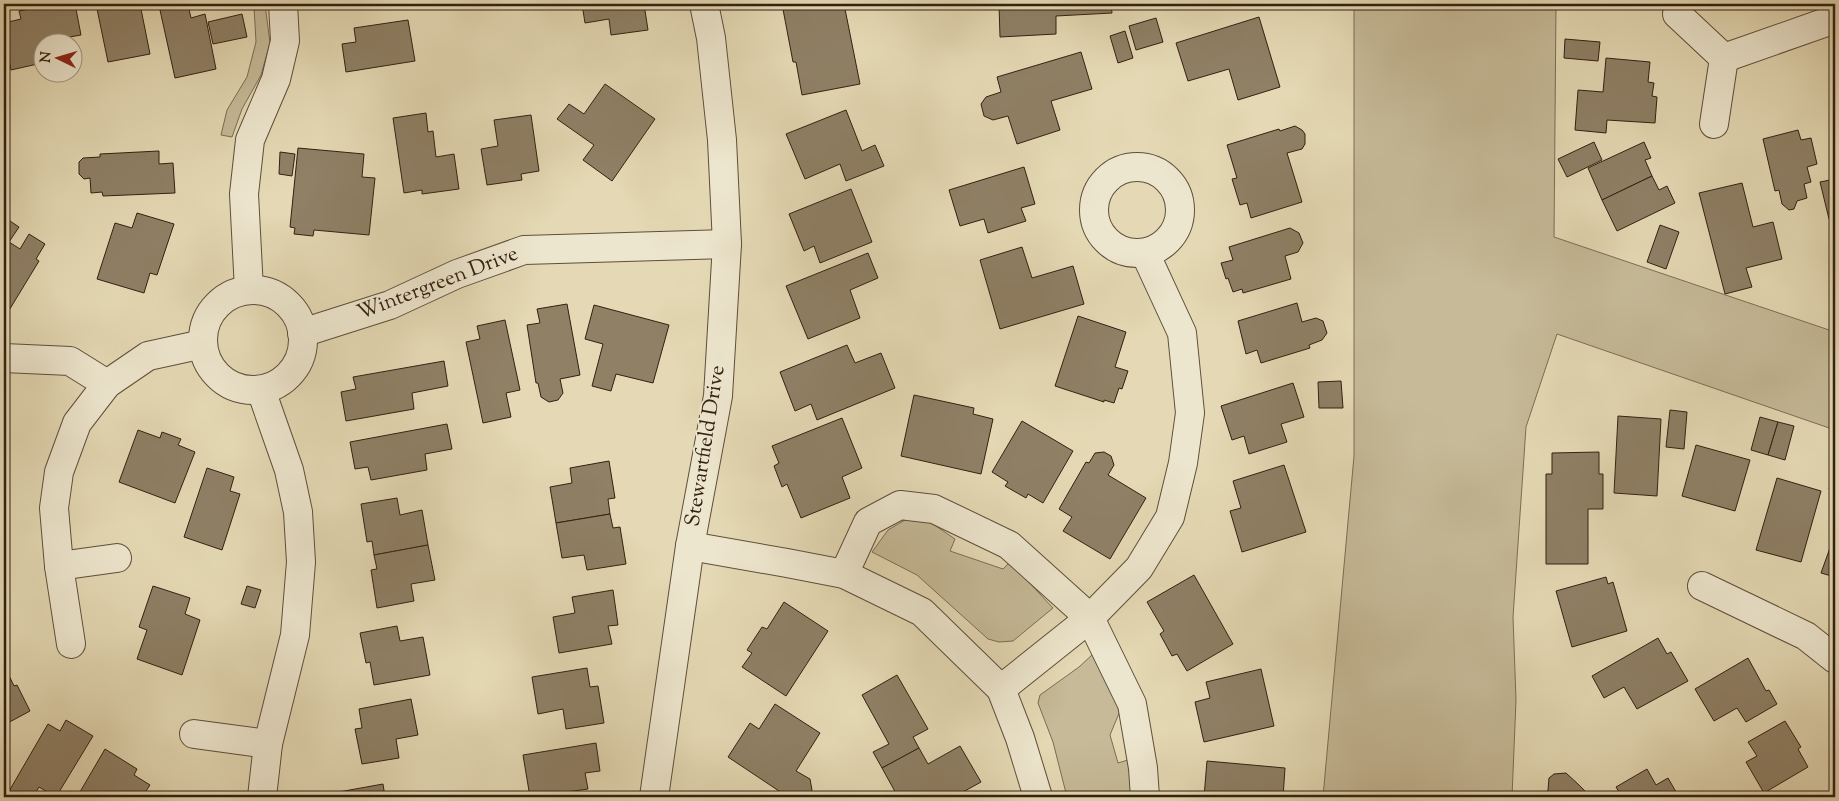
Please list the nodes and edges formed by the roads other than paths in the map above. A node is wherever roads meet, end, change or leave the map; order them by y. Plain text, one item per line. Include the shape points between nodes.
1 (283, 4) edge
2 (704, 4) edge
3 (1677, 14) dead end
4 (1835, 19) edge
5 (1724, 58) junction
6 (1714, 124) dead end
7 (726, 244) junction
8 (1145, 252) dead end
9 (249, 290) junction
10 (302, 333) junction
11 (203, 344) junction
12 (4, 358) edge
13 (107, 384) junction
14 (261, 390) junction
15 (690, 546) junction
16 (117, 558) dead end
17 (59, 566) junction
18 (844, 574) junction
19 (1702, 586) dead end
20 (1090, 618) junction
21 (71, 644) dead end
22 (1835, 659) edge
23 (1001, 689) junction
24 (194, 734) dead end
25 (268, 744) junction
26 (262, 797) edge
27 (654, 797) edge
28 (1038, 797) edge
29 (1145, 797) edge

1 - 9 street via 285,41 276,79 250,140 244,194
2 - 7 street, Stewartfield Drive via 722,140
3 - 5 street
4 - 5 street
5 - 6 street
7 - 10 street, Wintergreen Drive via 524,250 457,274 390,306
7 - 15 street, Stewartfield Drive via 718,396
8 - 20 street via 1182,333 1190,413 1183,463 1170,518 1139,568
9 - 10 street via 268,292 284,301 297,315
9 - 11 street via 230,295 214,308 204,325
10 - 14 street via 302,353 293,370 279,383
11 - 13 street via 148,356
11 - 14 street via 208,364 222,380 241,389
12 - 13 street via 70,361
13 - 17 street via 77,423 59,472 54,508
14 - 25 street via 289,470 298,512 301,562 295,635
15 - 18 street
15 - 27 street, Stewartfield Drive
16 - 17 street
17 - 21 street
18 - 20 street via 868,522 900,505 934,509 1009,545
18 - 23 street via 922,612
19 - 22 street via 1806,636
20 - 23 street
20 - 29 street via 1132,704
23 - 28 street
24 - 25 street
25 - 26 street

